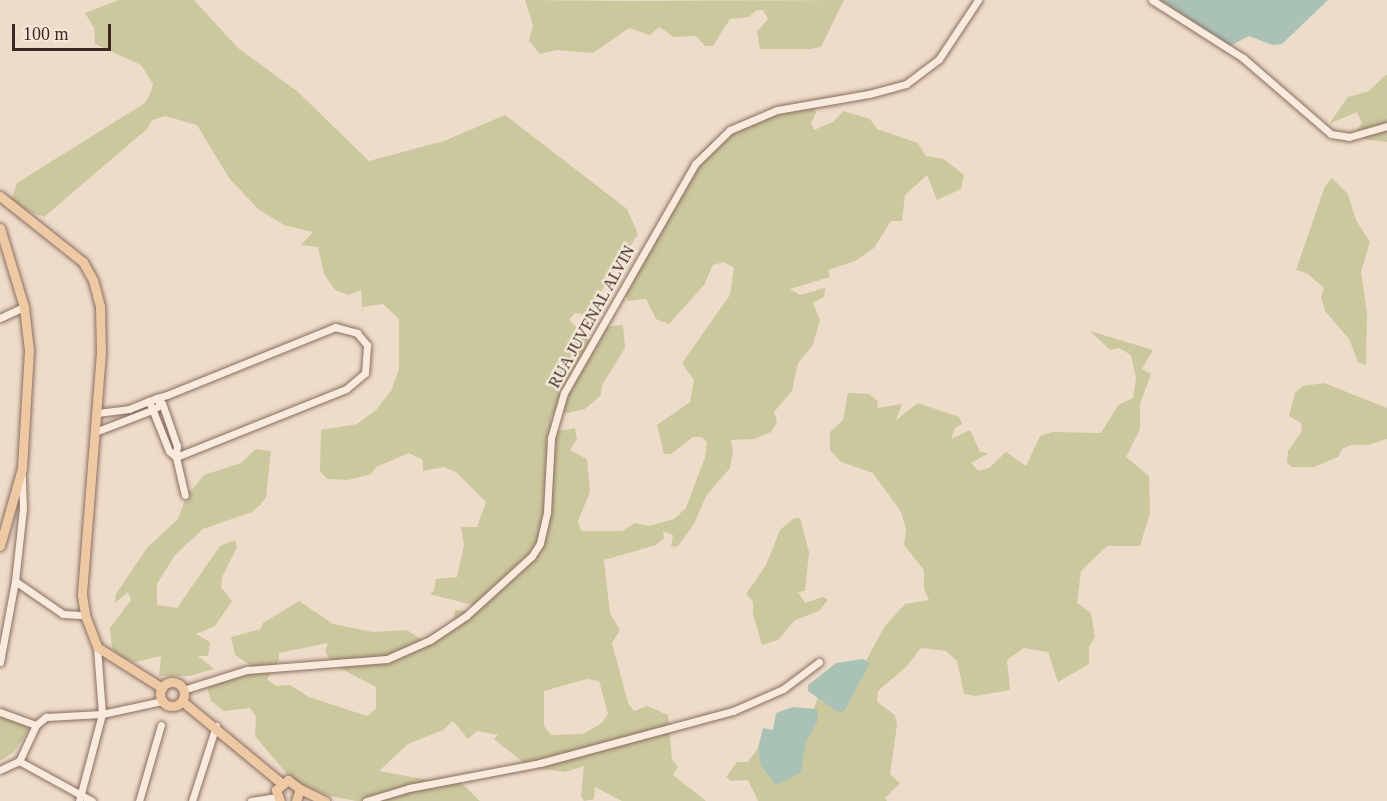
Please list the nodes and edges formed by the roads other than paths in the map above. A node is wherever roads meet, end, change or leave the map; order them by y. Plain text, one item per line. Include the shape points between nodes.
1 (978, 0) edge
2 (1152, 0) edge
3 (1387, 126) edge
4 (0, 196) edge
5 (0, 228) edge
6 (24, 308) junction
7 (0, 318) edge
8 (149, 401) junction
9 (159, 401) junction
10 (152, 410) junction
11 (97, 413) junction
12 (95, 432) junction
13 (176, 455) junction
14 (22, 468) junction
15 (185, 495) dead end
16 (0, 546) edge
17 (15, 580) junction
18 (85, 615) junction
19 (97, 647) junction
20 (0, 662) edge
21 (819, 662) dead end
22 (162, 688) junction
23 (183, 690) junction
24 (162, 701) junction
25 (182, 701) junction
26 (0, 712) edge
27 (102, 714) junction
28 (36, 725) junction
29 (161, 726) dead end
30 (216, 726) junction
31 (19, 761) junction
32 (0, 770) edge
33 (280, 783) junction
34 (300, 789) junction
35 (81, 798) edge
36 (278, 799) edge
37 (92, 801) edge
38 (138, 801) edge
39 (192, 801) edge
40 (251, 801) edge
41 (296, 801) edge
42 (325, 801) edge
43 (366, 801) edge

1 - 23 street, RUA JUVENAL ALVIN via 939,59 906,84 777,110 730,130 695,164 564,393 551,438 547,512 540,543 532,556 466,616 430,640 387,659 247,670
2 - 3 street via 1243,58 1331,134 1349,137
4 - 11 main road via 83,262 93,280 100,306
5 - 6 main road
6 - 7 street
6 - 14 main road via 29,350
8 - 9 street
8 - 10 street
8 - 11 street via 121,411
9 - 10 street
9 - 13 street via 177,446
9 - 13 street via 336,327 357,333 369,355 365,373 346,389
10 - 12 street
10 - 13 street via 169,451
11 - 12 main road
12 - 18 main road via 82,595
13 - 15 street
14 - 16 main road
14 - 17 street via 23,509
17 - 18 street via 63,614
17 - 20 street
18 - 19 main road
19 - 22 main road
19 - 27 street
21 - 43 street via 783,689 733,711 540,763 409,788
22 - 23 main road via 174,682
22 - 24 main road
23 - 25 main road
24 - 25 main road via 172,706
24 - 27 street
25 - 30 main road
26 - 28 street
27 - 28 street via 46,717
27 - 35 street
28 - 31 street
29 - 38 street
30 - 33 main road
30 - 39 street
31 - 32 street
31 - 35 street
33 - 34 main road via 292,781
33 - 36 main road
34 - 41 main road
34 - 42 main road
35 - 37 street
36 - 40 street

